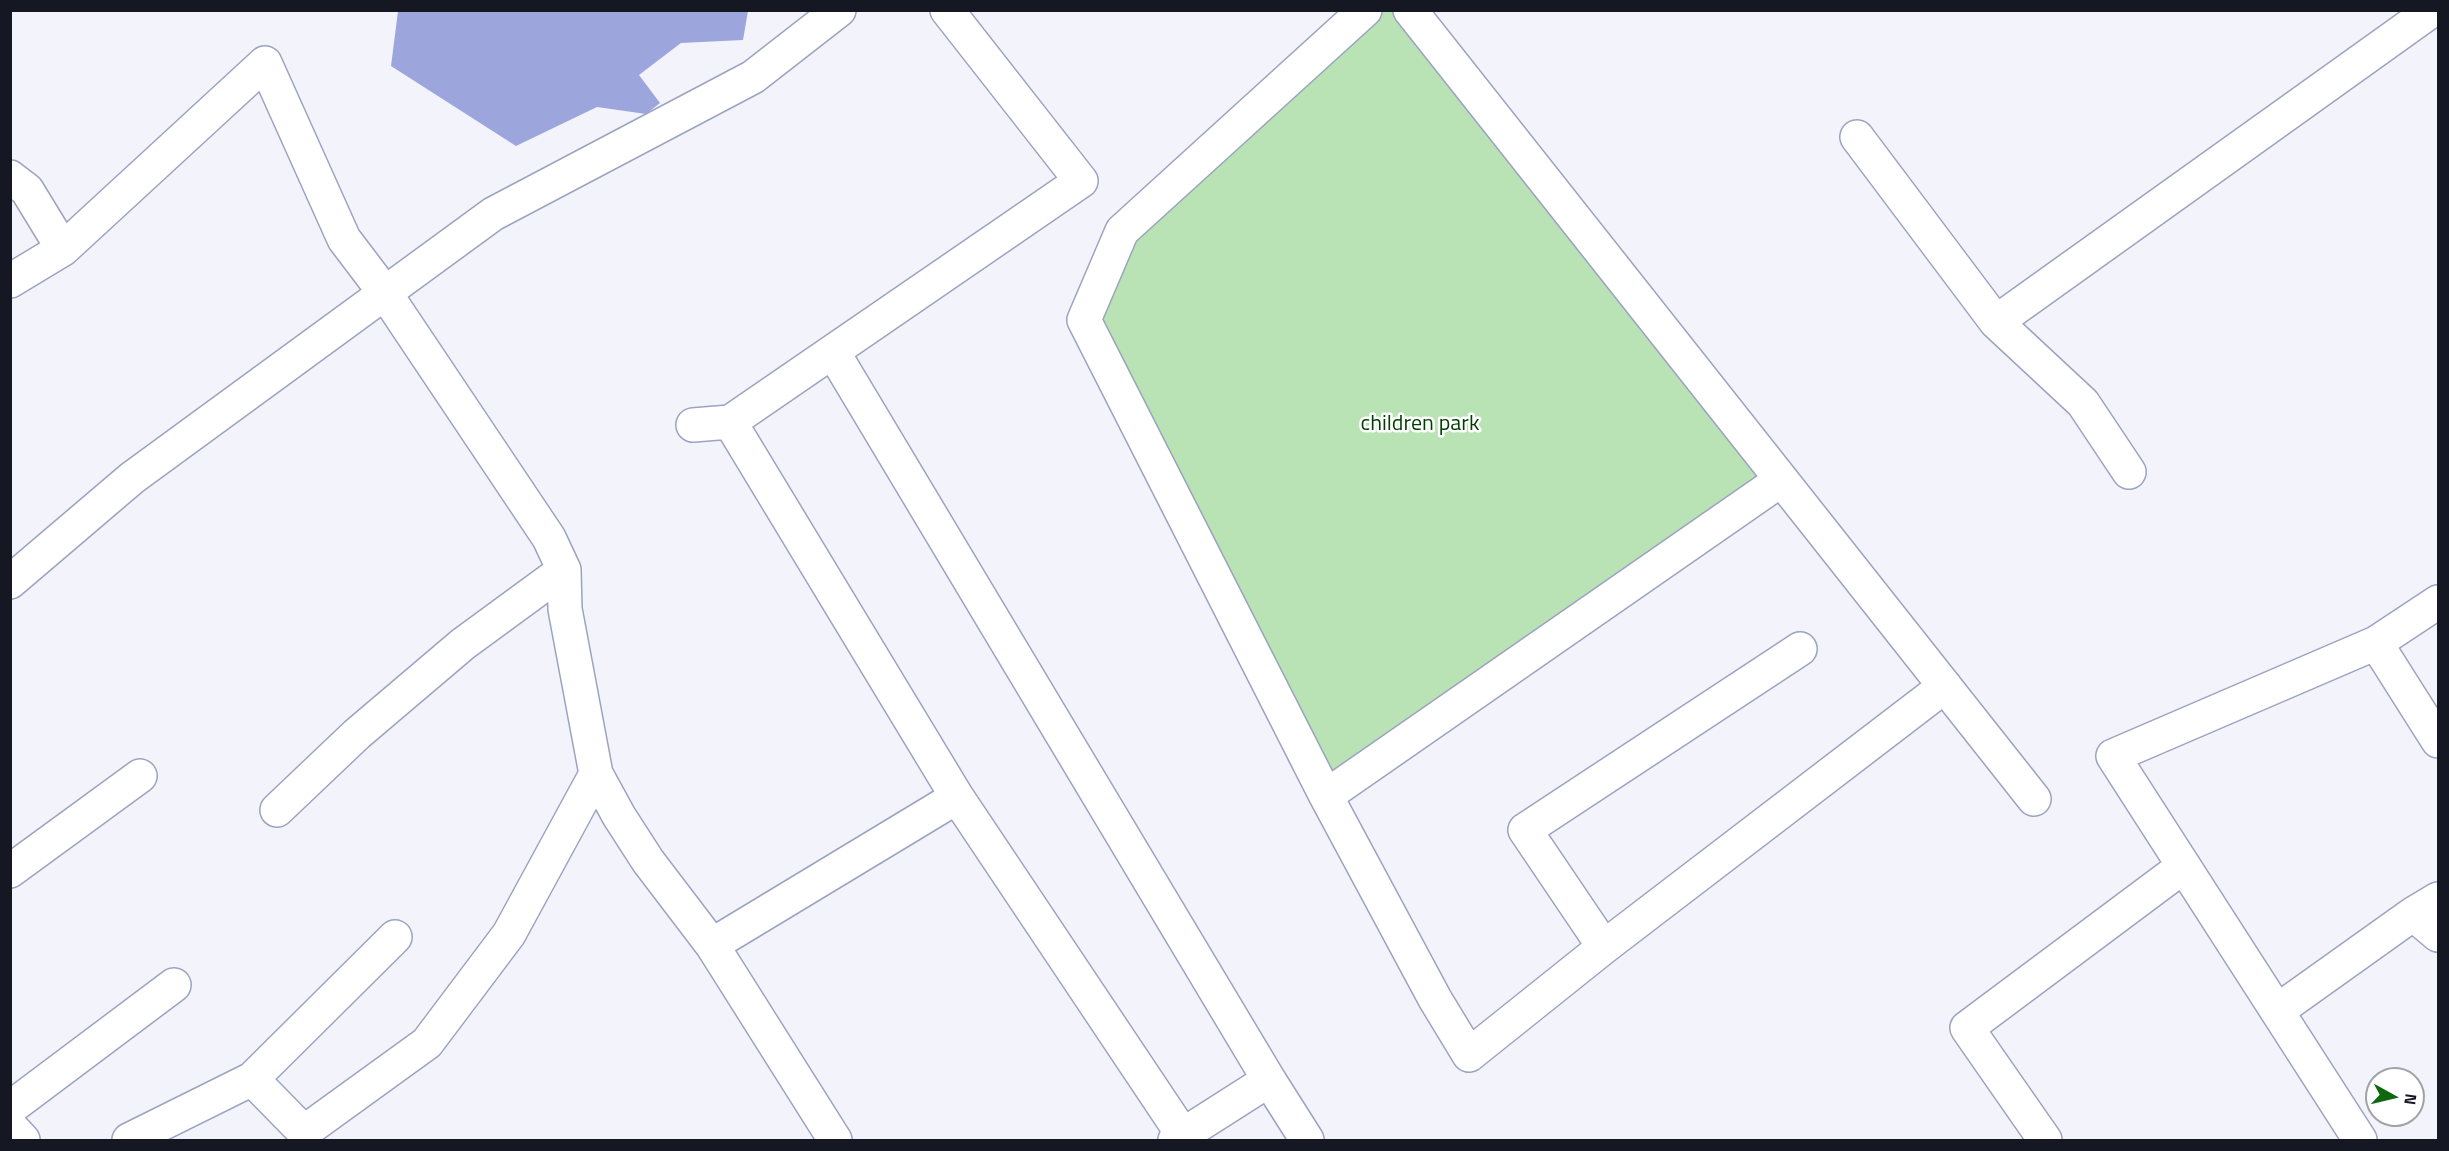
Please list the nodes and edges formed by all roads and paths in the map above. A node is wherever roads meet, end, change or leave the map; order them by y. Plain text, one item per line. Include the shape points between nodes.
1 (838, 10) edge
2 (948, 10) edge
3 (1365, 10) edge
4 (1410, 10) edge
5 (2432, 10) edge
6 (1857, 137) dead end
7 (10, 177) edge
8 (63, 249) junction
9 (10, 280) edge
10 (385, 293) junction
11 (1996, 322) junction
12 (832, 352) junction
13 (730, 422) junction
14 (693, 425) dead end
15 (2129, 472) dead end
16 (1781, 480) junction
17 (564, 570) junction
18 (10, 582) edge
19 (2439, 602) edge
20 (2376, 643) junction
21 (1800, 649) dead end
22 (1945, 686) junction
23 (2439, 741) edge
24 (596, 774) junction
25 (140, 776) dead end
26 (1326, 796) junction
27 (957, 797) junction
28 (2034, 799) dead end
29 (278, 810) dead end
30 (2184, 866) junction
31 (10, 871) edge
32 (2426, 906) edge
33 (2439, 935) edge
34 (395, 937) dead end
35 (712, 945) junction
36 (1604, 947) junction
37 (174, 985) dead end
38 (2277, 1011) junction
39 (252, 1079) junction
40 (1269, 1080) junction
41 (10, 1108) edge
42 (10, 1126) edge
43 (1179, 1138) edge
44 (23, 1140) edge
45 (129, 1140) edge
46 (836, 1140) edge
47 (1307, 1140) edge
48 (2045, 1140) edge
49 (2360, 1140) edge

1 - 10 street via 753,77 493,214
2 - 12 street via 1081,181
3 - 26 street via 1122,231 1084,320
4 - 16 street
5 - 11 street
6 - 11 street
7 - 8 street via 27,190
8 - 9 street
8 - 10 street via 265,63 344,238
10 - 17 street via 549,538
10 - 18 street via 132,478
11 - 15 street via 2083,403
12 - 13 street
12 - 40 street
13 - 14 street
13 - 27 street
16 - 22 street
16 - 26 street
17 - 24 street via 567,621
17 - 29 street via 446,659 357,734
19 - 20 street
20 - 23 street
20 - 30 street via 2113,756
21 - 36 street via 1525,830
22 - 28 street
22 - 36 street
24 - 35 street via 648,861
24 - 39 street via 509,934 427,1043 304,1132
25 - 31 street
26 - 36 street via 1469,1055
27 - 35 street
27 - 43 street
30 - 38 street
30 - 48 street via 1967,1028
32 - 33 street
32 - 38 street
34 - 39 street
35 - 46 street
37 - 41 street
38 - 49 street
39 - 45 street
40 - 43 street
40 - 47 street
42 - 44 street

